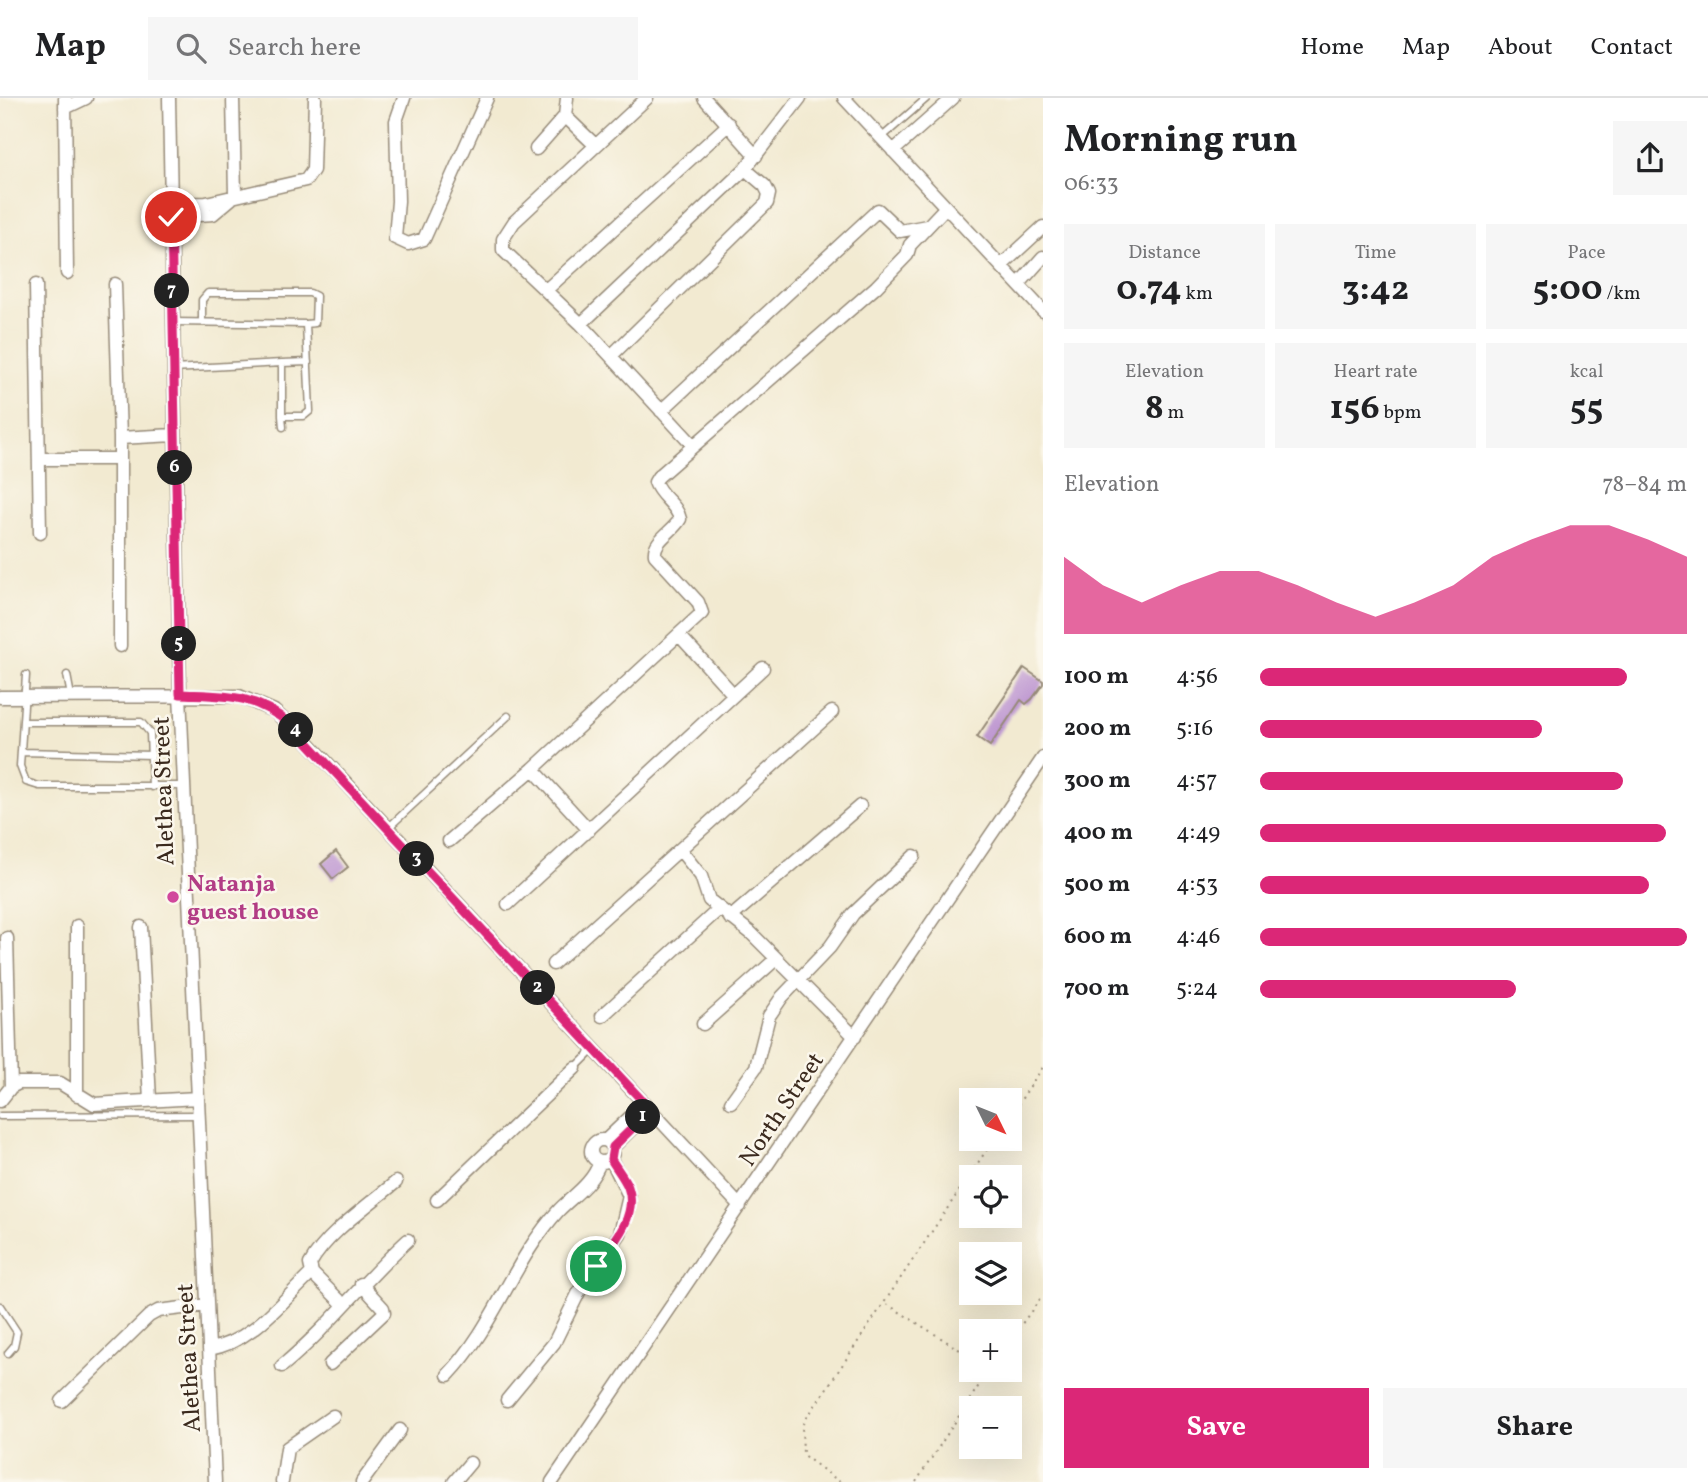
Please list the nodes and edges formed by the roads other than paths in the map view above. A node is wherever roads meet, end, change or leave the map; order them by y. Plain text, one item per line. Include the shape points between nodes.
1 (86, 98) edge
2 (169, 98) edge
3 (233, 98) edge
4 (315, 98) edge
5 (404, 98) edge
6 (487, 98) edge
7 (567, 98) edge
8 (647, 98) edge
9 (704, 98) edge
10 (800, 98) edge
11 (844, 98) edge
12 (927, 98) edge
13 (953, 98) edge
14 (65, 103) edge
15 (565, 116) junction
16 (729, 124) junction
17 (881, 138) junction
18 (595, 145) junction
19 (536, 149) dead end
20 (893, 151) junction
21 (756, 156) junction
22 (746, 169) junction
23 (235, 195) junction
24 (946, 207) junction
25 (171, 210) junction
26 (927, 226) junction
27 (1043, 227) edge
28 (1043, 257) edge
29 (1002, 265) junction
30 (67, 273) dead end
31 (115, 284) dead end
32 (1019, 284) junction
33 (36, 285) dead end
34 (546, 290) junction
35 (1043, 311) edge
36 (172, 322) junction
37 (202, 322) junction
38 (306, 324) junction
39 (580, 324) junction
40 (611, 356) junction
41 (308, 362) junction
42 (282, 363) junction
43 (173, 369) junction
44 (661, 411) junction
45 (282, 416) junction
46 (283, 427) dead end
47 (174, 435) junction
48 (120, 438) junction
49 (693, 445) junction
50 (41, 459) junction
51 (120, 459) junction
52 (40, 533) dead end
53 (680, 635) junction
54 (120, 646) dead end
55 (763, 668) dead end
56 (26, 675) dead end
57 (67, 675) dead end
58 (180, 694) junction
59 (734, 695) junction
60 (25, 696) junction
61 (71, 696) junction
62 (0, 697) edge
63 (832, 712) dead end
64 (508, 716) dead end
65 (23, 722) junction
66 (20, 752) junction
67 (152, 755) junction
68 (1043, 758) edge
69 (533, 769) junction
70 (152, 786) junction
71 (183, 786) junction
72 (860, 806) dead end
73 (387, 828) junction
74 (589, 830) junction
75 (449, 841) dead end
76 (681, 851) junction
77 (914, 856) dead end
78 (508, 904) dead end
79 (718, 910) junction
80 (730, 918) junction
81 (77, 926) dead end
82 (141, 927) dead end
83 (7, 938) dead end
84 (776, 959) junction
85 (553, 964) dead end
86 (798, 980) junction
87 (602, 1016) dead end
88 (703, 1024) dead end
89 (855, 1037) junction
90 (594, 1049) junction
91 (575, 1068) joint
92 (11, 1087) junction
93 (77, 1095) junction
94 (197, 1098) junction
95 (150, 1100) junction
96 (0, 1101) edge
97 (731, 1102) dead end
98 (648, 1107) junction
99 (198, 1115) junction
100 (0, 1116) edge
101 (607, 1152) junction
102 (396, 1182) dead end
103 (437, 1200) dead end
104 (740, 1206) junction
105 (408, 1240) dead end
106 (312, 1273) junction
107 (361, 1284) junction
108 (207, 1305) junction
109 (344, 1305) junction
110 (0, 1306) edge
111 (209, 1349) junction
112 (8, 1353) dead end
113 (330, 1364) dead end
114 (282, 1366) dead end
115 (448, 1374) dead end
116 (507, 1400) dead end
117 (62, 1401) dead end
118 (333, 1416) dead end
119 (400, 1430) dead end
120 (470, 1464) dead end
121 (215, 1482) edge
122 (282, 1482) edge
123 (362, 1482) edge
124 (454, 1482) edge
125 (552, 1482) edge

1 - 14 street
2 - 25 street, Alethea Street
3 - 23 street
4 - 23 street via 310,177 300,183
5 - 6 street via 396,121 395,238 408,244 424,239
7 - 15 street
8 - 18 street
9 - 16 street
10 - 21 street
11 - 17 street
12 - 17 lane
13 - 20 street
14 - 30 street
15 - 18 street
15 - 19 street
16 - 21 street
16 - 34 street
17 - 20 street
18 - 34 street via 514,222 503,239 503,250
20 - 24 street
21 - 22 street
22 - 39 street
22 - 40 street via 768,190 766,203
23 - 25 street
24 - 26 street
24 - 29 street
25 - 36 street, Alethea Street
26 - 44 street via 900,231 878,211
26 - 49 street via 910,245 907,256 876,286
27 - 29 street
28 - 32 street
29 - 32 street
31 - 48 street
32 - 35 street
33 - 50 street
34 - 39 street
36 - 37 lane
36 - 43 street, Alethea Street
37 - 38 lane
37 - 38 lane via 202,300 208,293 310,293 316,296 317,319
38 - 41 lane
39 - 40 street
40 - 44 street
41 - 42 lane
41 - 45 lane via 310,411 304,416
42 - 43 lane
42 - 45 lane
43 - 47 street, Alethea Street
44 - 49 street
45 - 46 lane
47 - 48 street
47 - 58 street, Alethea Street
48 - 51 street
49 - 53 street via 655,482 680,519 657,544 655,555 702,613
50 - 51 street
50 - 52 street
51 - 54 street
53 - 59 street
53 - 69 street
55 - 59 street
56 - 60 lane
57 - 61 lane
58 - 61 street
58 - 71 street, Alethea Street
58 - 73 street via 239,696 274,711
59 - 74 street
60 - 61 street
60 - 62 street
60 - 65 lane
63 - 76 street
64 - 73 lane
65 - 66 lane
65 - 67 lane via 141,722 150,733
66 - 67 lane
66 - 70 lane via 21,775 31,785
67 - 70 lane
68 - 89 street, North Street
69 - 74 street
69 - 75 street
70 - 71 lane
71 - 94 street, Alethea Street
72 - 80 street
73 - 90 street
74 - 78 street
76 - 79 street via 701,876 709,900
76 - 85 street
77 - 86 street via 853,915
79 - 80 street
79 - 87 street
80 - 84 street
81 - 93 street
82 - 95 street
83 - 92 street
84 - 86 street
84 - 88 street
86 - 89 street
86 - 97 street via 769,1016 756,1067
89 - 104 street, North Street
90 - 91 lane
90 - 98 street
91 - 103 street
92 - 93 street via 60,1083
92 - 96 street
93 - 95 street via 94,1104
94 - 95 street
94 - 99 street, Alethea Street
98 - 101 street
98 - 104 street
99 - 100 lane
99 - 108 street, Alethea Street
101 - 115 street via 588,1184 536,1237 482,1334
101 - 116 street via 629,1196 620,1234 580,1290 554,1343
102 - 106 street via 318,1252 310,1264
104 - 125 street, North Street
105 - 107 street
106 - 109 street
106 - 111 street via 239,1340
107 - 109 street
107 - 113 street via 384,1314
108 - 111 street, Alethea Street
108 - 117 street via 149,1316
109 - 114 street
110 - 112 lane via 16,1332
111 - 121 street, Alethea Street
118 - 122 street via 286,1448
119 - 123 street
120 - 124 street

